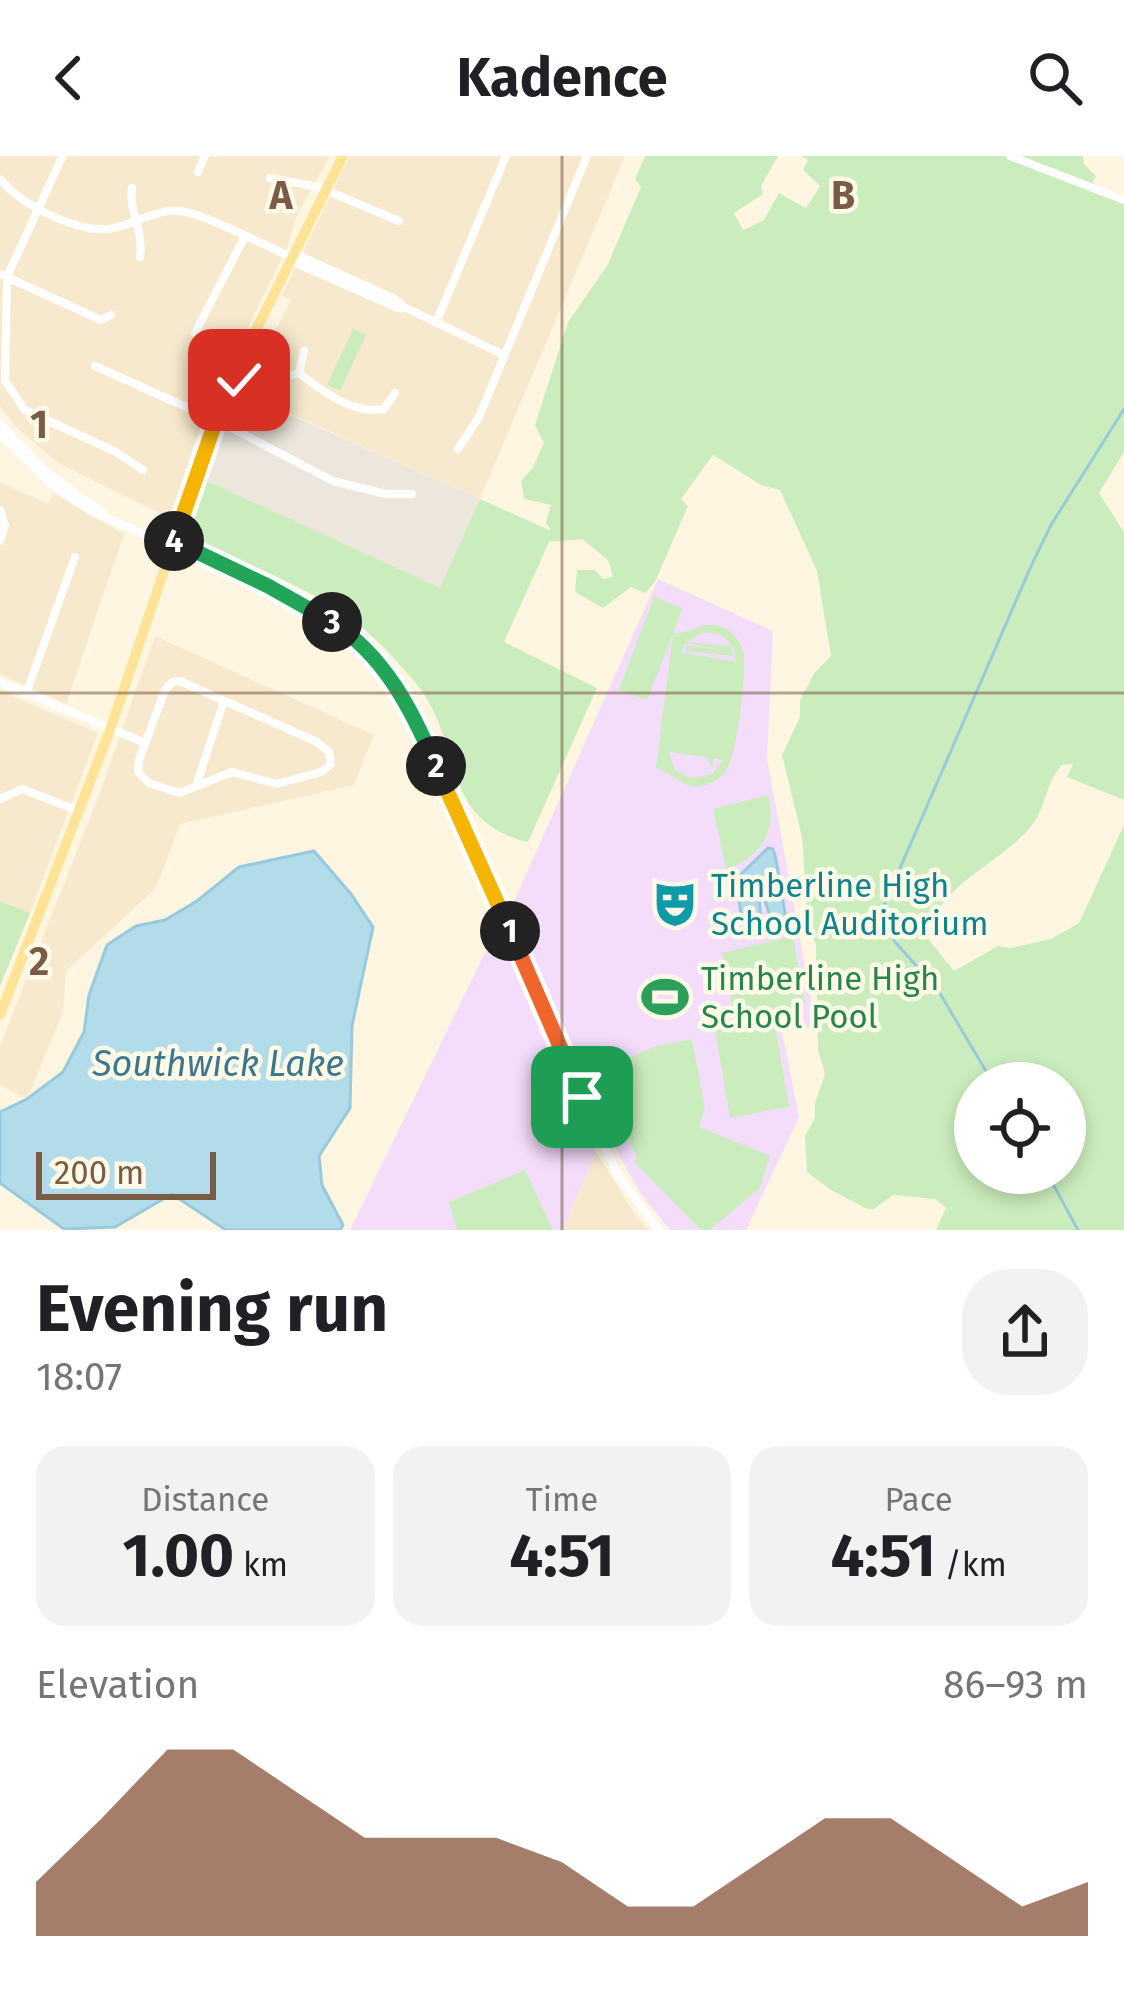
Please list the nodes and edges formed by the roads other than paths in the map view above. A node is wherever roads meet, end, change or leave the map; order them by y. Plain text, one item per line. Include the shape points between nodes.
1 (206, 156) edge
2 (343, 156) edge
3 (506, 156) edge
4 (587, 156) edge
5 (1010, 156) edge
6 (62, 157) edge
7 (198, 172) dead end
8 (270, 178) dead end
9 (0, 179) edge
10 (132, 188) dead end
11 (326, 190) junction
12 (1124, 200) edge
13 (40, 207) junction
14 (137, 220) junction
15 (399, 221) dead end
16 (244, 238) junction
17 (140, 257) dead end
18 (291, 257) junction
19 (4, 276) edge
20 (111, 315) dead end
21 (436, 323) junction
22 (195, 333) dead end
23 (304, 351) dead end
24 (504, 355) junction
25 (95, 366) dead end
26 (299, 373) junction
27 (231, 377) junction
28 (394, 393) dead end
29 (215, 420) junction
30 (0, 423) edge
31 (0, 434) edge
32 (458, 449) dead end
33 (143, 470) dead end
34 (412, 494) dead end
35 (0, 510) edge
36 (104, 514) junction
37 (0, 541) edge
38 (173, 544) junction
39 (75, 557) dead end
40 (0, 682) edge
41 (26, 694) junction
42 (224, 701) junction
43 (110, 730) junction
44 (145, 743) junction
45 (196, 783) junction
46 (0, 799) edge
47 (79, 811) junction
48 (0, 1015) edge
49 (658, 1230) edge

1 - 7 street
2 - 11 main road
3 - 21 street
4 - 24 street
5 - 12 street
6 - 13 street
8 - 11 street
9 - 13 street
10 - 14 street
11 - 15 street
11 - 18 main road
13 - 14 street via 91,227
13 - 19 street
14 - 16 street via 183,211
14 - 17 street
16 - 18 street
16 - 22 street
18 - 21 street
18 - 27 main road
19 - 20 street via 100,320
19 - 33 street via 11,394 25,410
21 - 24 street
23 - 26 street
24 - 32 street
25 - 29 street
26 - 27 street via 252,386
26 - 28 street via 368,411 384,409
27 - 29 main road
29 - 34 street via 333,481
29 - 38 main road
30 - 36 street via 44,470
31 - 36 street via 51,484
35 - 37 street
36 - 38 street
38 - 43 main road
38 - 49 street via 340,627 410,708 598,1133
39 - 41 street
40 - 41 street
41 - 43 street
42 - 44 street via 172,682
42 - 45 street
42 - 45 street via 317,742 332,761 278,784 236,772
43 - 44 street
43 - 47 main road
44 - 45 street via 137,767 143,780 174,793
46 - 47 street via 22,789
47 - 48 main road

